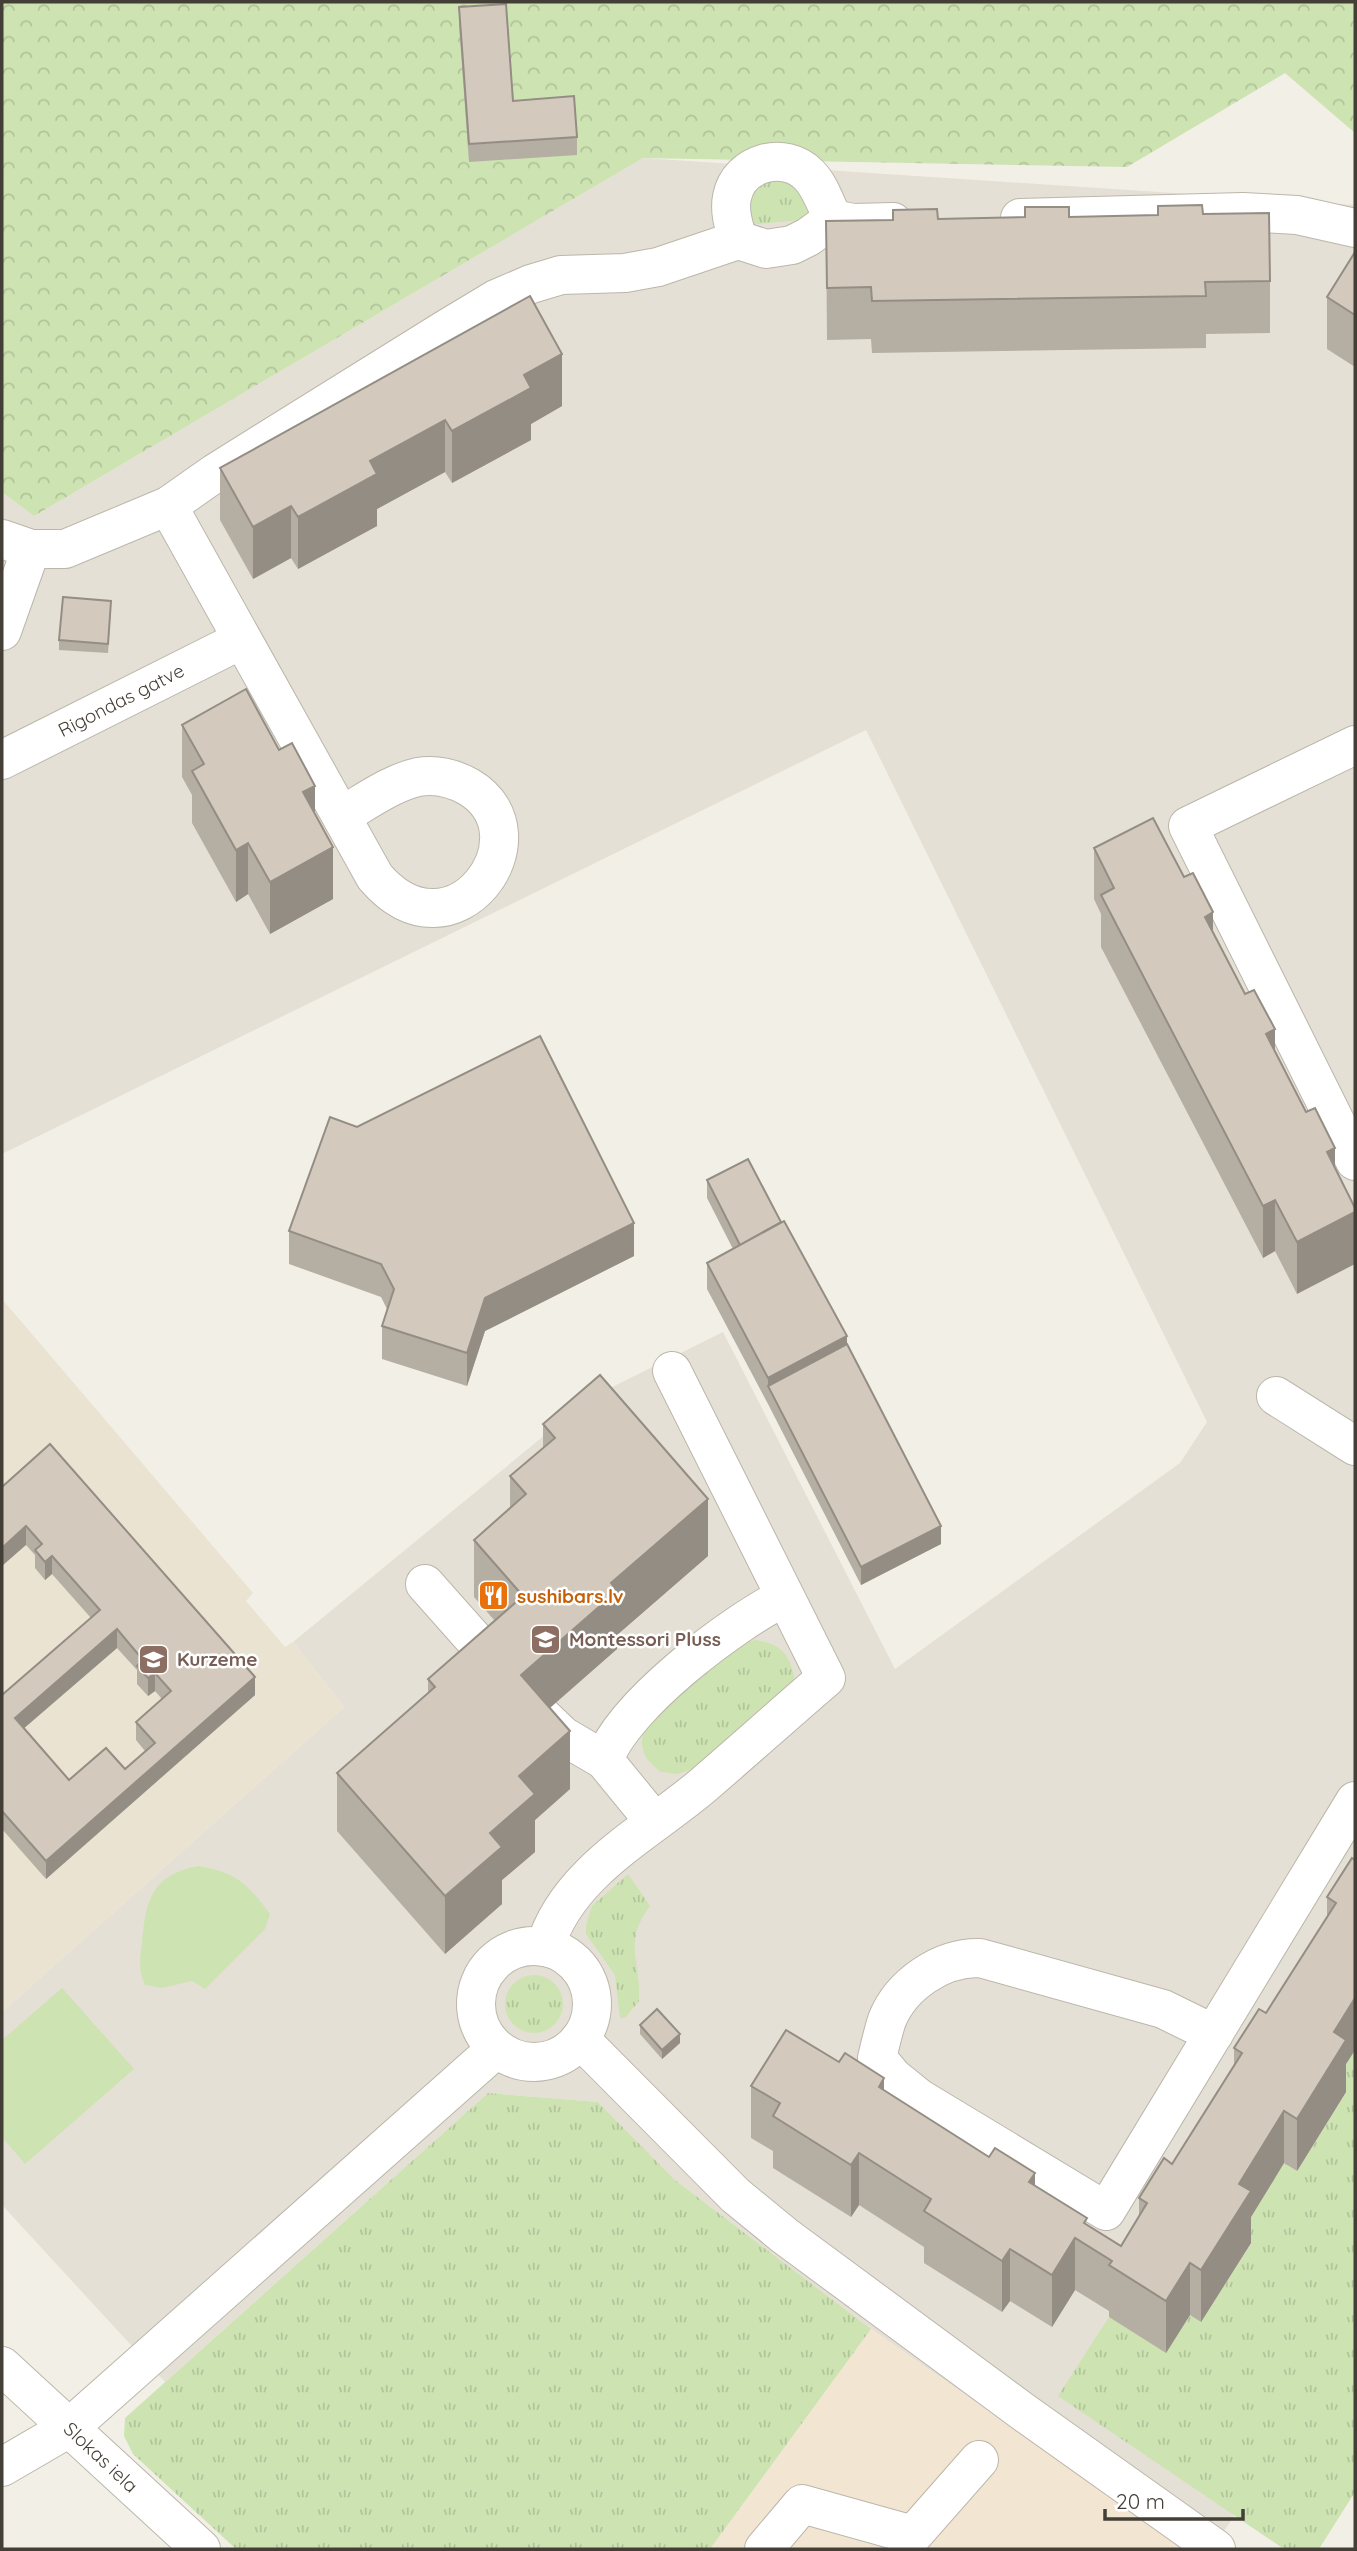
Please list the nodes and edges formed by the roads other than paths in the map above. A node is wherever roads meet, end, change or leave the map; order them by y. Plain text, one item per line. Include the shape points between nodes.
1 (833, 219) junction
2 (985, 219) edge
3 (933, 221) edge
4 (1355, 228) edge
5 (738, 240) junction
6 (168, 506) junction
7 (16, 544) edge
8 (2, 631) edge
9 (241, 640) junction
10 (1355, 745) edge
11 (2, 760) edge
12 (341, 816) dead end
13 (1355, 1161) edge
14 (672, 1371) dead end
15 (1276, 1396) dead end
16 (1355, 1446) edge
17 (425, 1584) dead end
18 (785, 1597) junction
19 (503, 1672) edge
20 (541, 1715) edge
21 (604, 1760) junction
22 (1355, 1801) edge
23 (654, 1821) junction
24 (545, 1947) junction
25 (1214, 2034) junction
26 (580, 2039) junction
27 (496, 2049) junction
28 (2, 2366) edge
29 (69, 2428) junction
30 (979, 2460) dead end
31 (2, 2467) edge
32 (201, 2549) edge
33 (764, 2549) edge
34 (1216, 2549) edge

1 - 3 street via 853,223
1 - 5 street via 792,244 766,249
1 - 5 street via 811,177 791,163 768,162 746,173 735,188 731,207
2 - 4 street via 1243,212 1297,215
5 - 6 street via 625,274 561,275 496,299
6 - 7 street via 65,549
6 - 9 street
7 - 8 street
9 - 11 street, Rigondas gatve
9 - 12 street
10 - 13 street via 1188,826
14 - 18 street
15 - 16 street
17 - 19 street
18 - 21 street via 723,1635 632,1713 609,1744
18 - 23 street via 826,1678 702,1786
20 - 21 street via 563,1736
21 - 23 street
22 - 25 street
23 - 24 street via 570,1896 551,1926
24 - 26 street via 575,1963 587,1982 591,2015
24 - 27 street via 522,1948 501,1956 480,1983 476,2016
25 - 25 street via 1106,2211 919,2098 877,2058 888,2019 902,1997 930,1971 966,1958 980,1958 1163,2009
26 - 27 street via 566,2053 545,2062 522,2062
26 - 34 street via 735,2195 785,2236
27 - 29 street
28 - 29 street, Slokas iela
29 - 31 street
29 - 32 street, Slokas iela
30 - 33 street via 913,2535 802,2504

